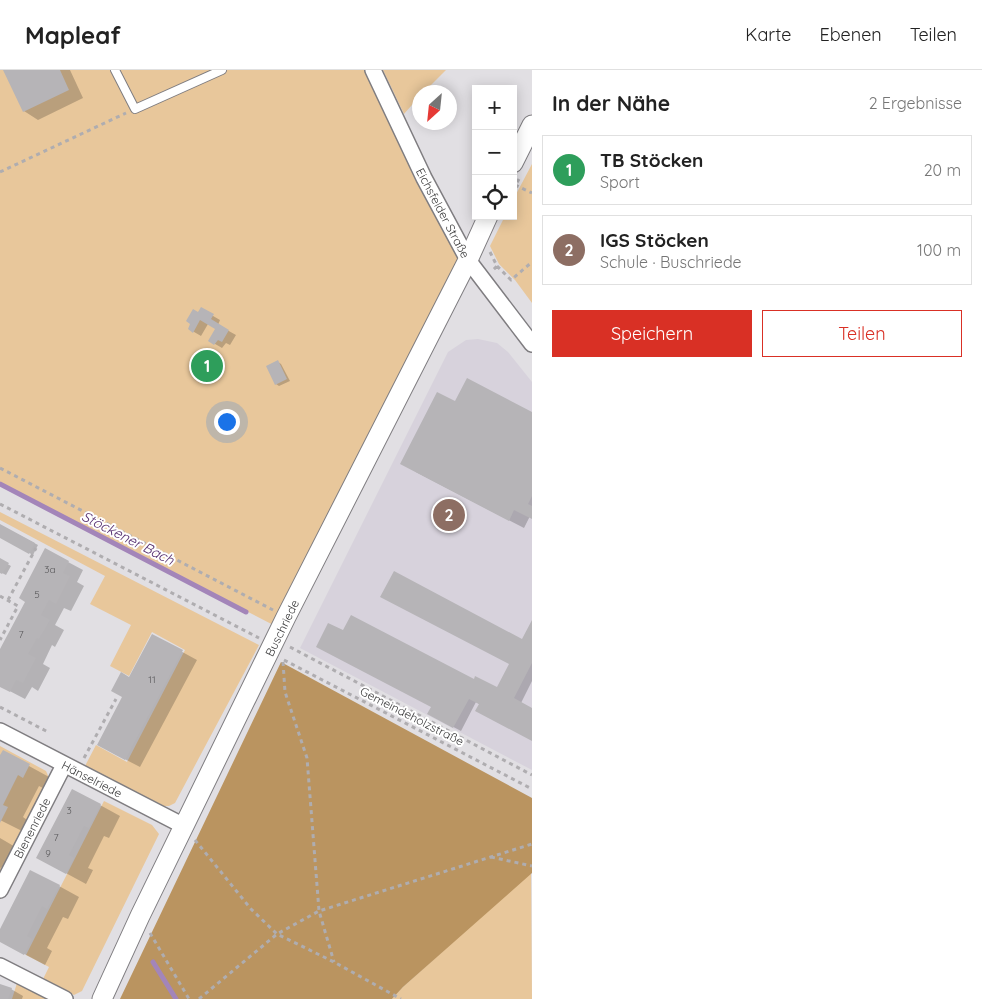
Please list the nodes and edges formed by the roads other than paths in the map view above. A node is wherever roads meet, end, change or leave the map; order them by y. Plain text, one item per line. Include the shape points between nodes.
1 (116, 70) edge
2 (222, 70) edge
3 (374, 70) edge
4 (532, 125) edge
5 (517, 155) edge
6 (486, 220) edge
7 (468, 260) junction
8 (532, 344) edge
9 (0, 731) edge
10 (71, 768) junction
11 (184, 826) junction
12 (0, 890) edge
13 (0, 966) edge
14 (65, 999) edge
15 (102, 999) edge

1 - 2 lane via 135,109
3 - 7 street, Eichsfelder Straße via 424,178
4 - 5 street
6 - 7 street, Buschriede
7 - 8 street, Eichsfelder Straße
7 - 11 street, Buschriede via 286,617
9 - 10 street, Hänselriede
10 - 11 street, Hänselriede
10 - 12 street, Bienenriede
11 - 15 street, Buschriede
13 - 14 street

